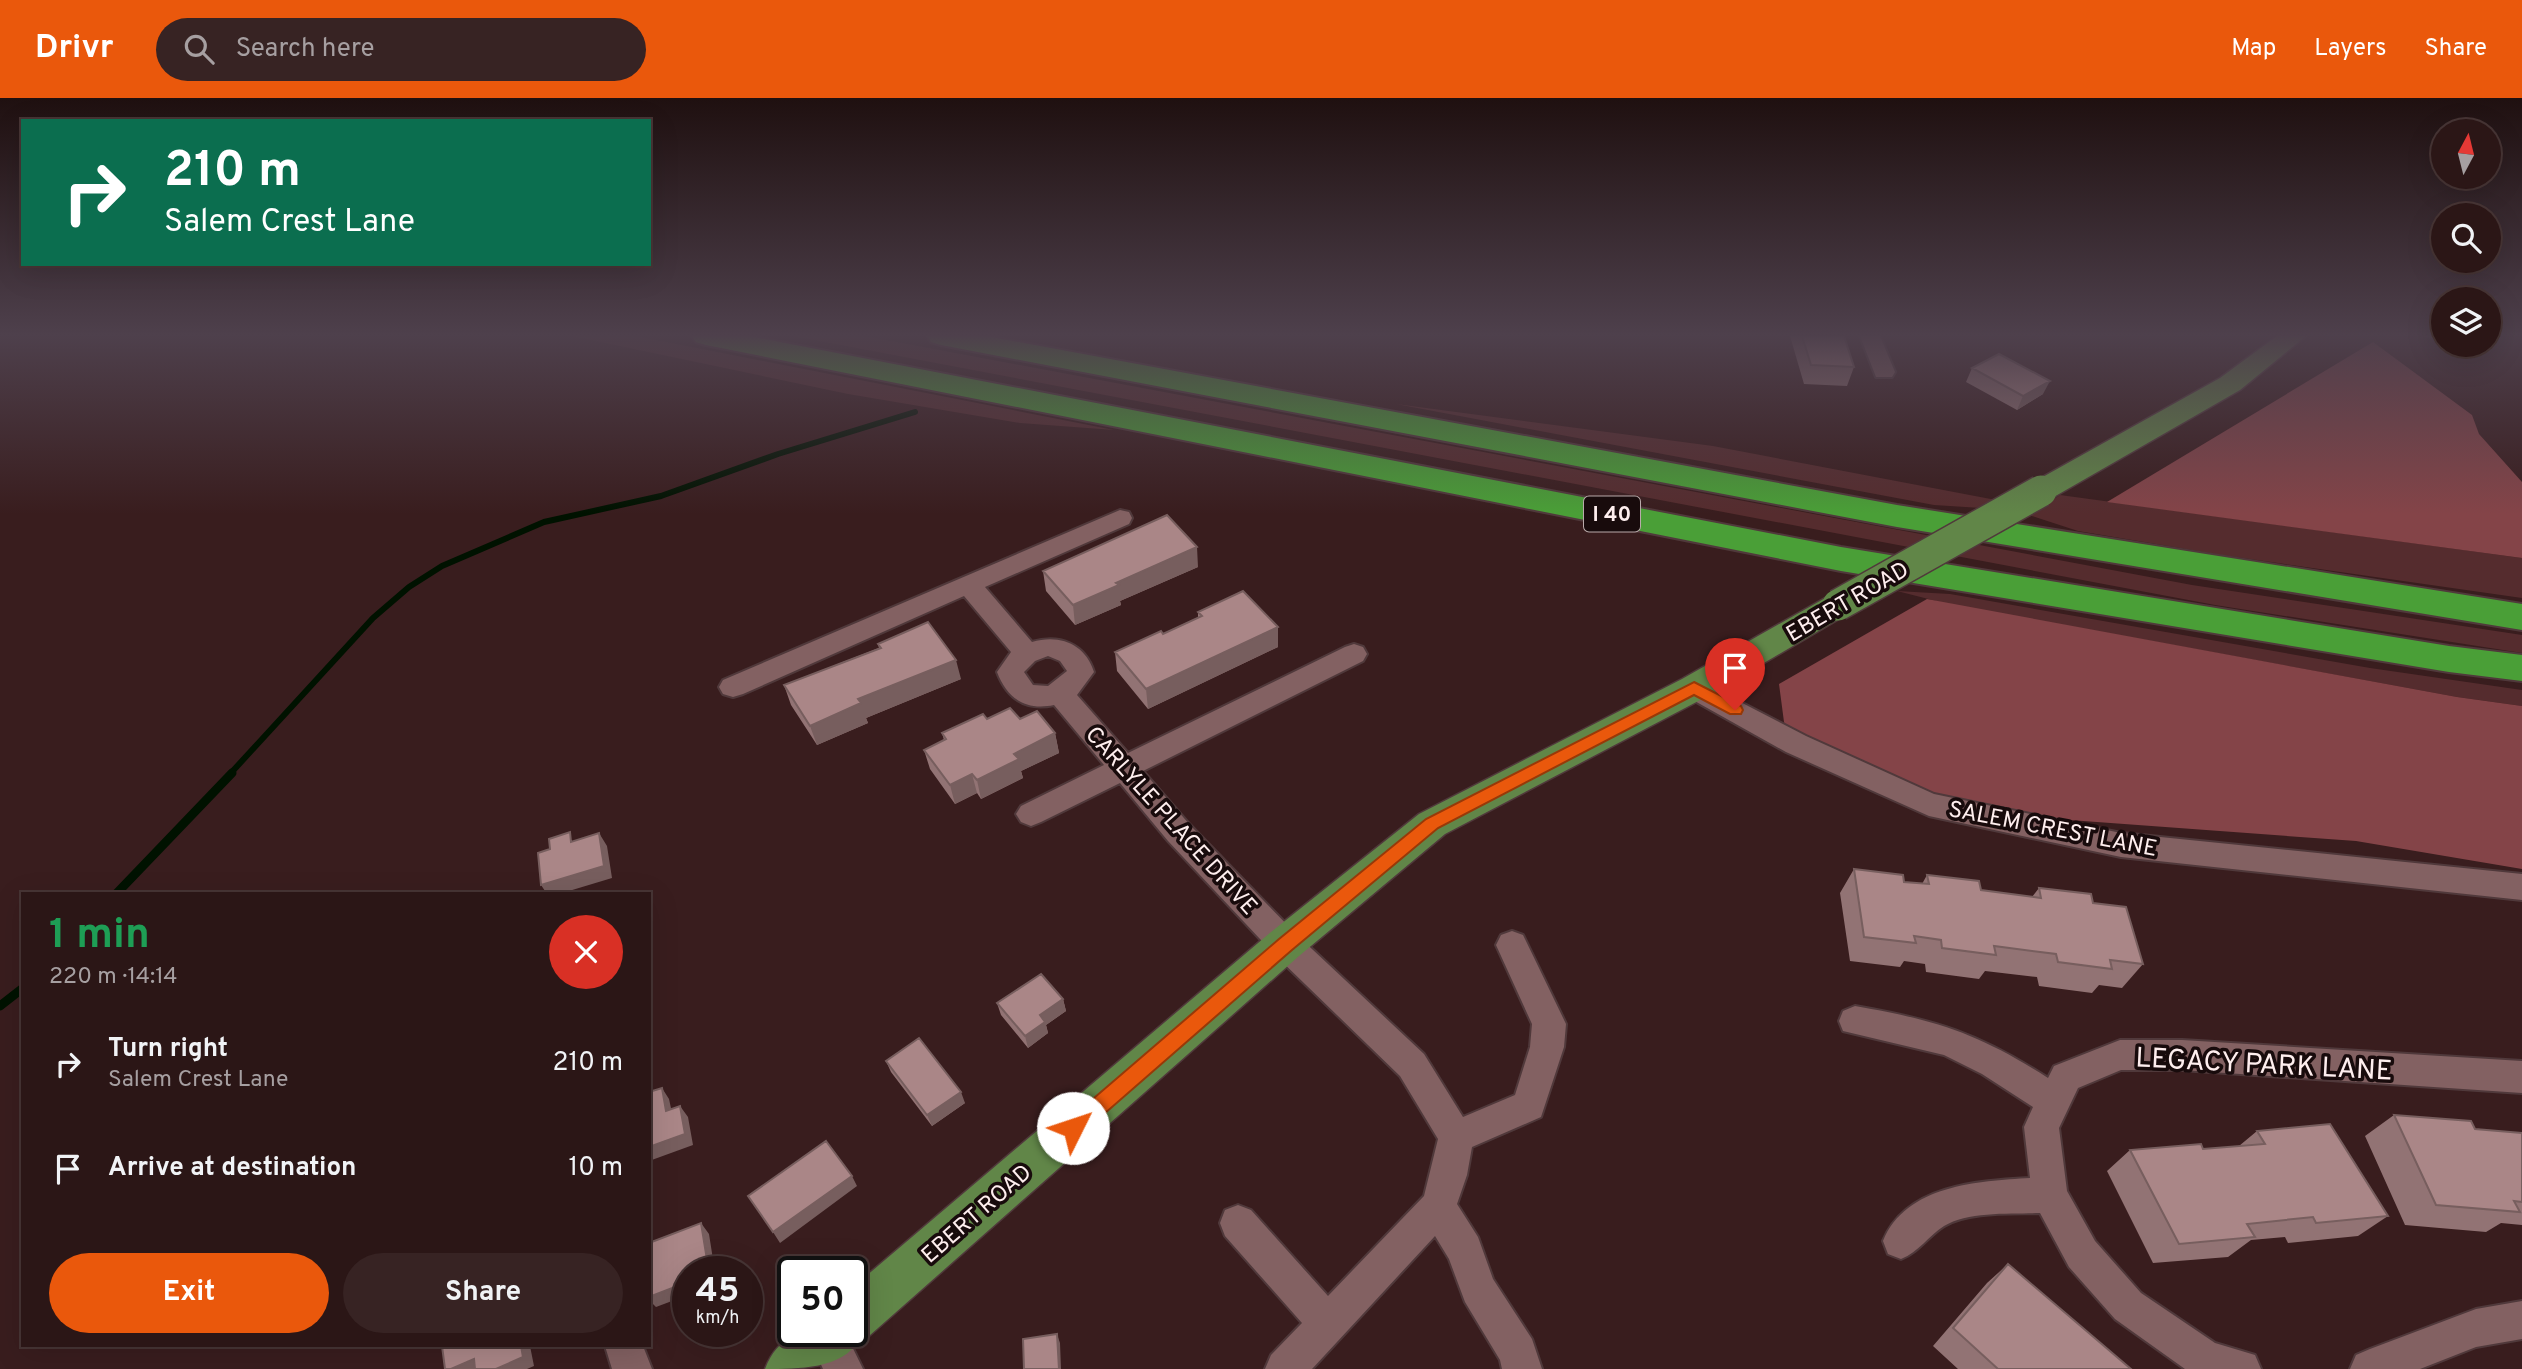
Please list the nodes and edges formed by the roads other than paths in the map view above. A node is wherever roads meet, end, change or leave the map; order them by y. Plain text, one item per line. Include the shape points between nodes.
1 (1008, 395) edge
2 (1256, 395) edge
3 (2210, 395) edge
4 (1119, 518) dead end
5 (968, 584) junction
6 (2522, 617) edge
7 (1027, 653) junction
8 (1354, 654) dead end
9 (2522, 668) edge
10 (733, 687) dead end
11 (1694, 688) junction
12 (1061, 694) junction
13 (1124, 767) junction
14 (1031, 814) dead end
15 (2522, 887) edge
16 (1285, 944) junction
17 (1512, 945) dead end
18 (1855, 1021) dead end
19 (2522, 1077) edge
20 (2054, 1101) junction
21 (1456, 1137) junction
22 (2050, 1195) junction
23 (1438, 1207) junction
24 (1237, 1223) dead end
25 (1901, 1241) dead end
26 (868, 1315) edge
27 (2522, 1320) edge
28 (1328, 1324) junction
29 (624, 1347) edge
30 (828, 1347) edge
31 (632, 1369) edge
32 (789, 1369) edge
33 (1285, 1369) edge
34 (1522, 1369) edge
35 (2241, 1369) edge
36 (2370, 1369) edge

1 - 9 highway, I 40 via 1841,559
2 - 6 highway, I 40 via 1897,516
3 - 11 main road, EBERT ROAD, bridge
4 - 5 street
5 - 7 street
5 - 10 street
7 - 12 street via 1010,672 1013,685 1025,695
7 - 12 street via 1048,647 1066,650 1077,659 1081,672 1075,685
8 - 13 street
11 - 15 street, SALEM CREST LANE via 1796,744 1929,804 2121,845
11 - 16 main road, EBERT ROAD via 1432,824
12 - 13 street, CARLYLE PLACE DRIVE
13 - 14 street
13 - 16 street, CARLYLE PLACE DRIVE via 1179,833
16 - 21 street, CARLYLE PLACE DRIVE via 1412,1065
16 - 26 main road, EBERT ROAD
17 - 21 street via 1549,1024 1547,1047 1529,1106
18 - 20 street via 1954,1043
19 - 20 street, LEGACY PARK LANE via 2120,1055 2066,1077
20 - 22 street, LEGACY PARK LANE via 2040,1126
21 - 23 street
22 - 25 street via 1980,1198 1934,1211
22 - 35 street, LEGACY PARK LANE via 2082,1254 2128,1306 2206,1360
23 - 28 street
23 - 34 street via 1465,1250 1478,1289 1518,1353
24 - 28 street
27 - 36 street via 2476,1328
28 - 33 street
29 - 31 street
30 - 32 main road, EBERT ROAD

